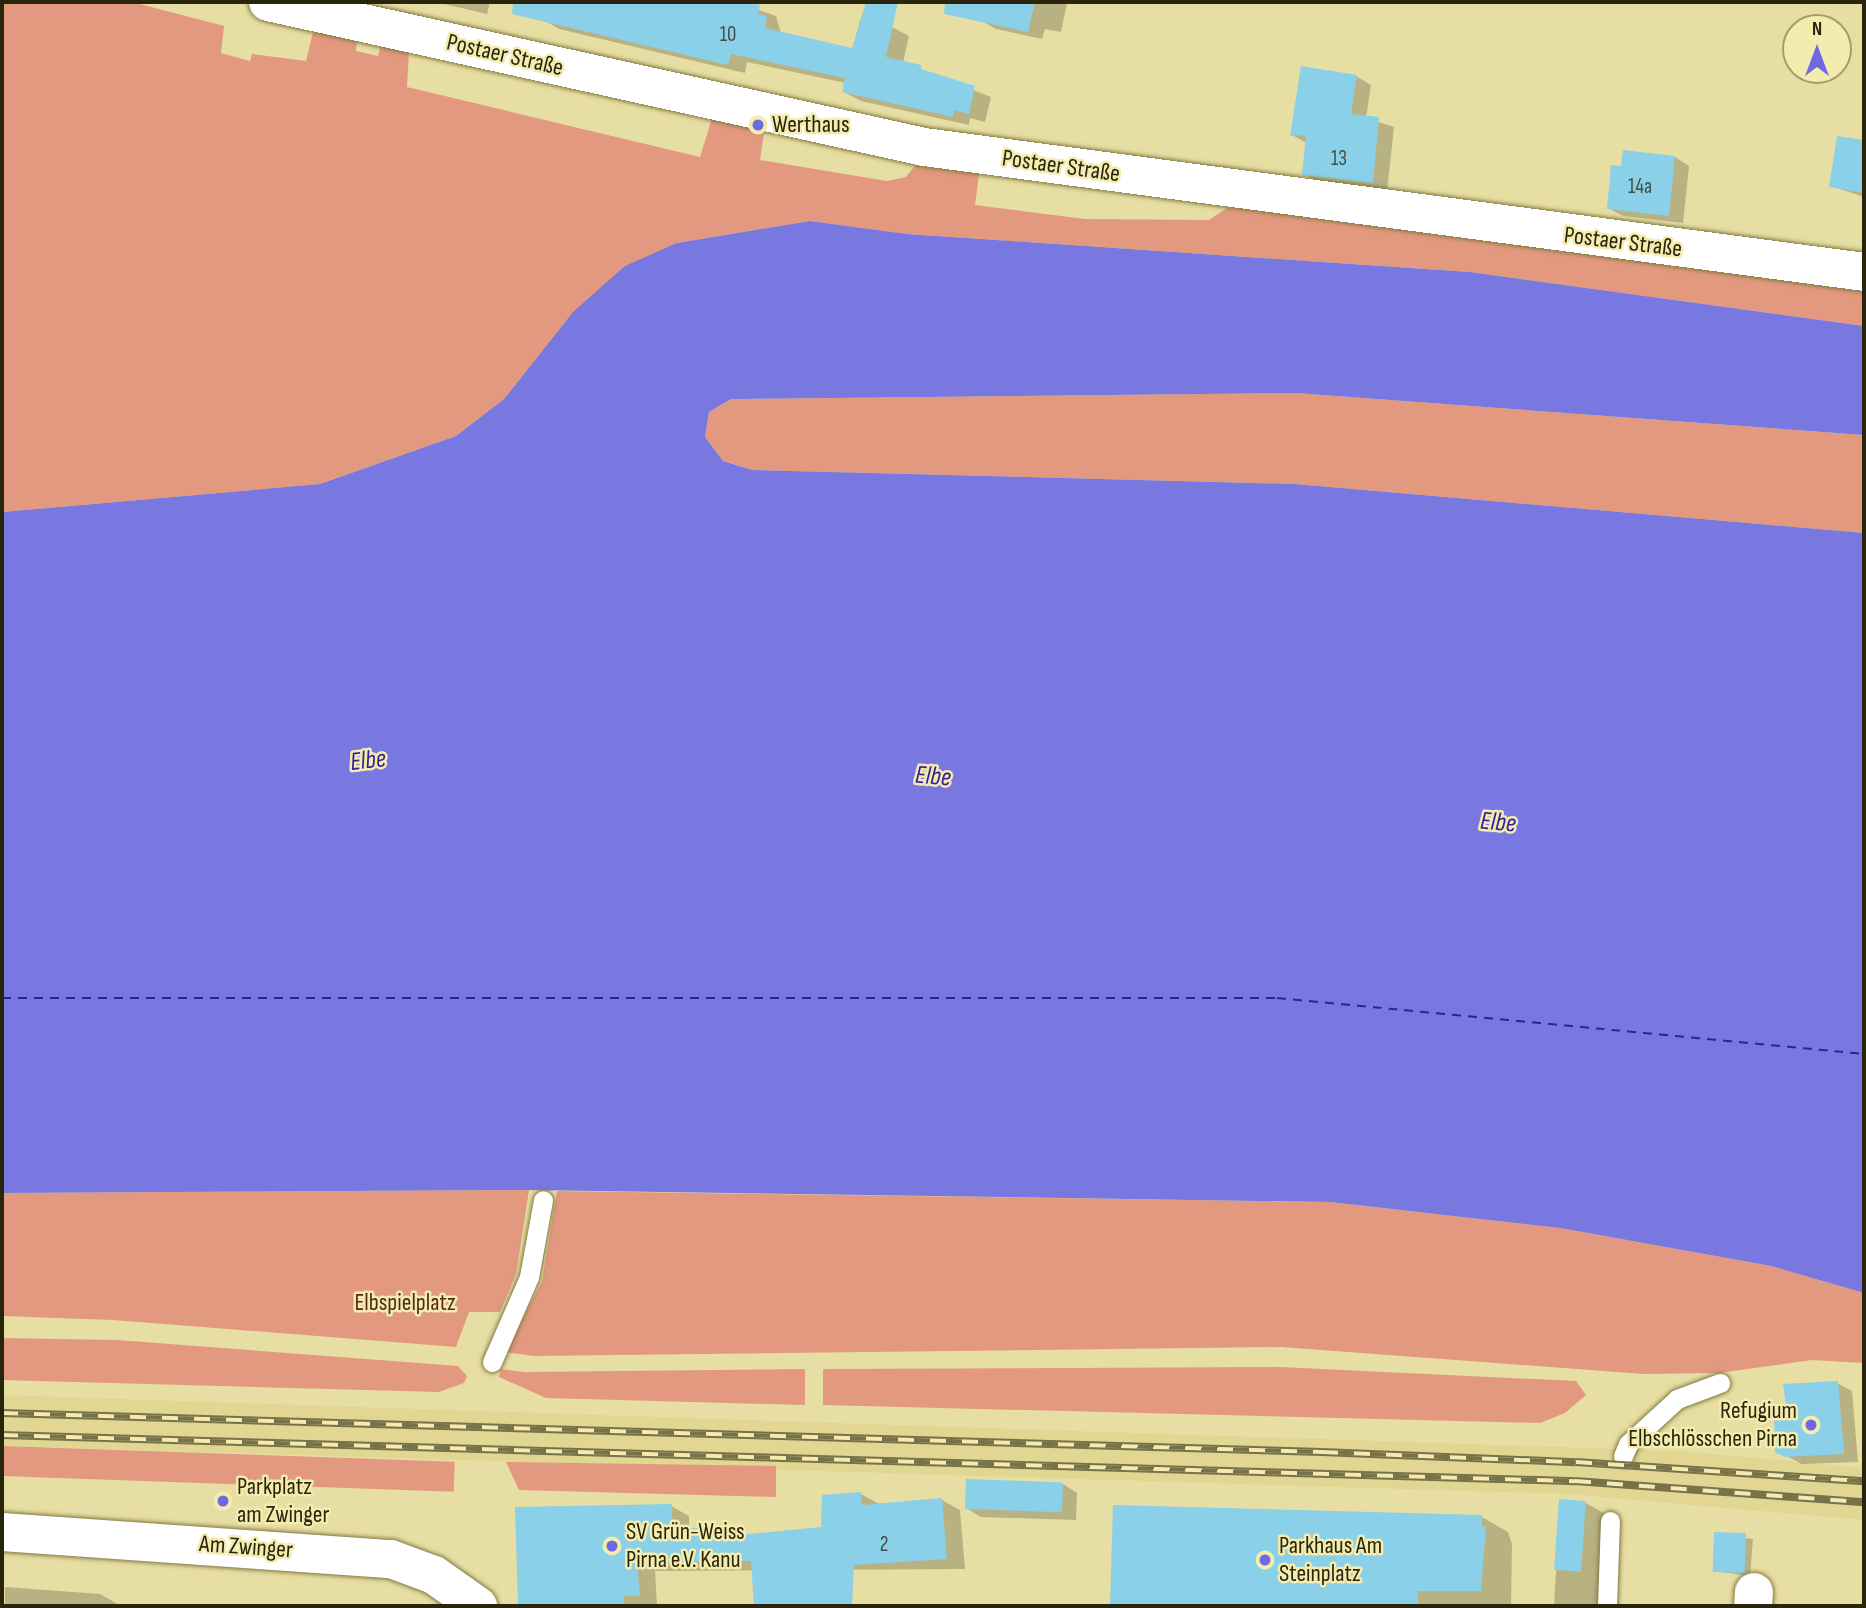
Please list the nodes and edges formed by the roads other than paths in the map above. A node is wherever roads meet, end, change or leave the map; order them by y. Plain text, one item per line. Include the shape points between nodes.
1 (268, 2) edge
2 (1864, 272) edge
3 (543, 1200) dead end
4 (492, 1362) dead end
5 (1720, 1383) dead end
6 (1623, 1456) dead end
7 (1610, 1521) dead end
8 (2, 1532) edge
9 (478, 1606) edge
10 (1607, 1606) edge

1 - 2 street, Postaer Straße via 924,147
3 - 4 lane via 529,1277
5 - 6 lane via 1676,1399 1628,1444
7 - 10 lane
8 - 9 street, Am Zwinger via 390,1559 434,1575

